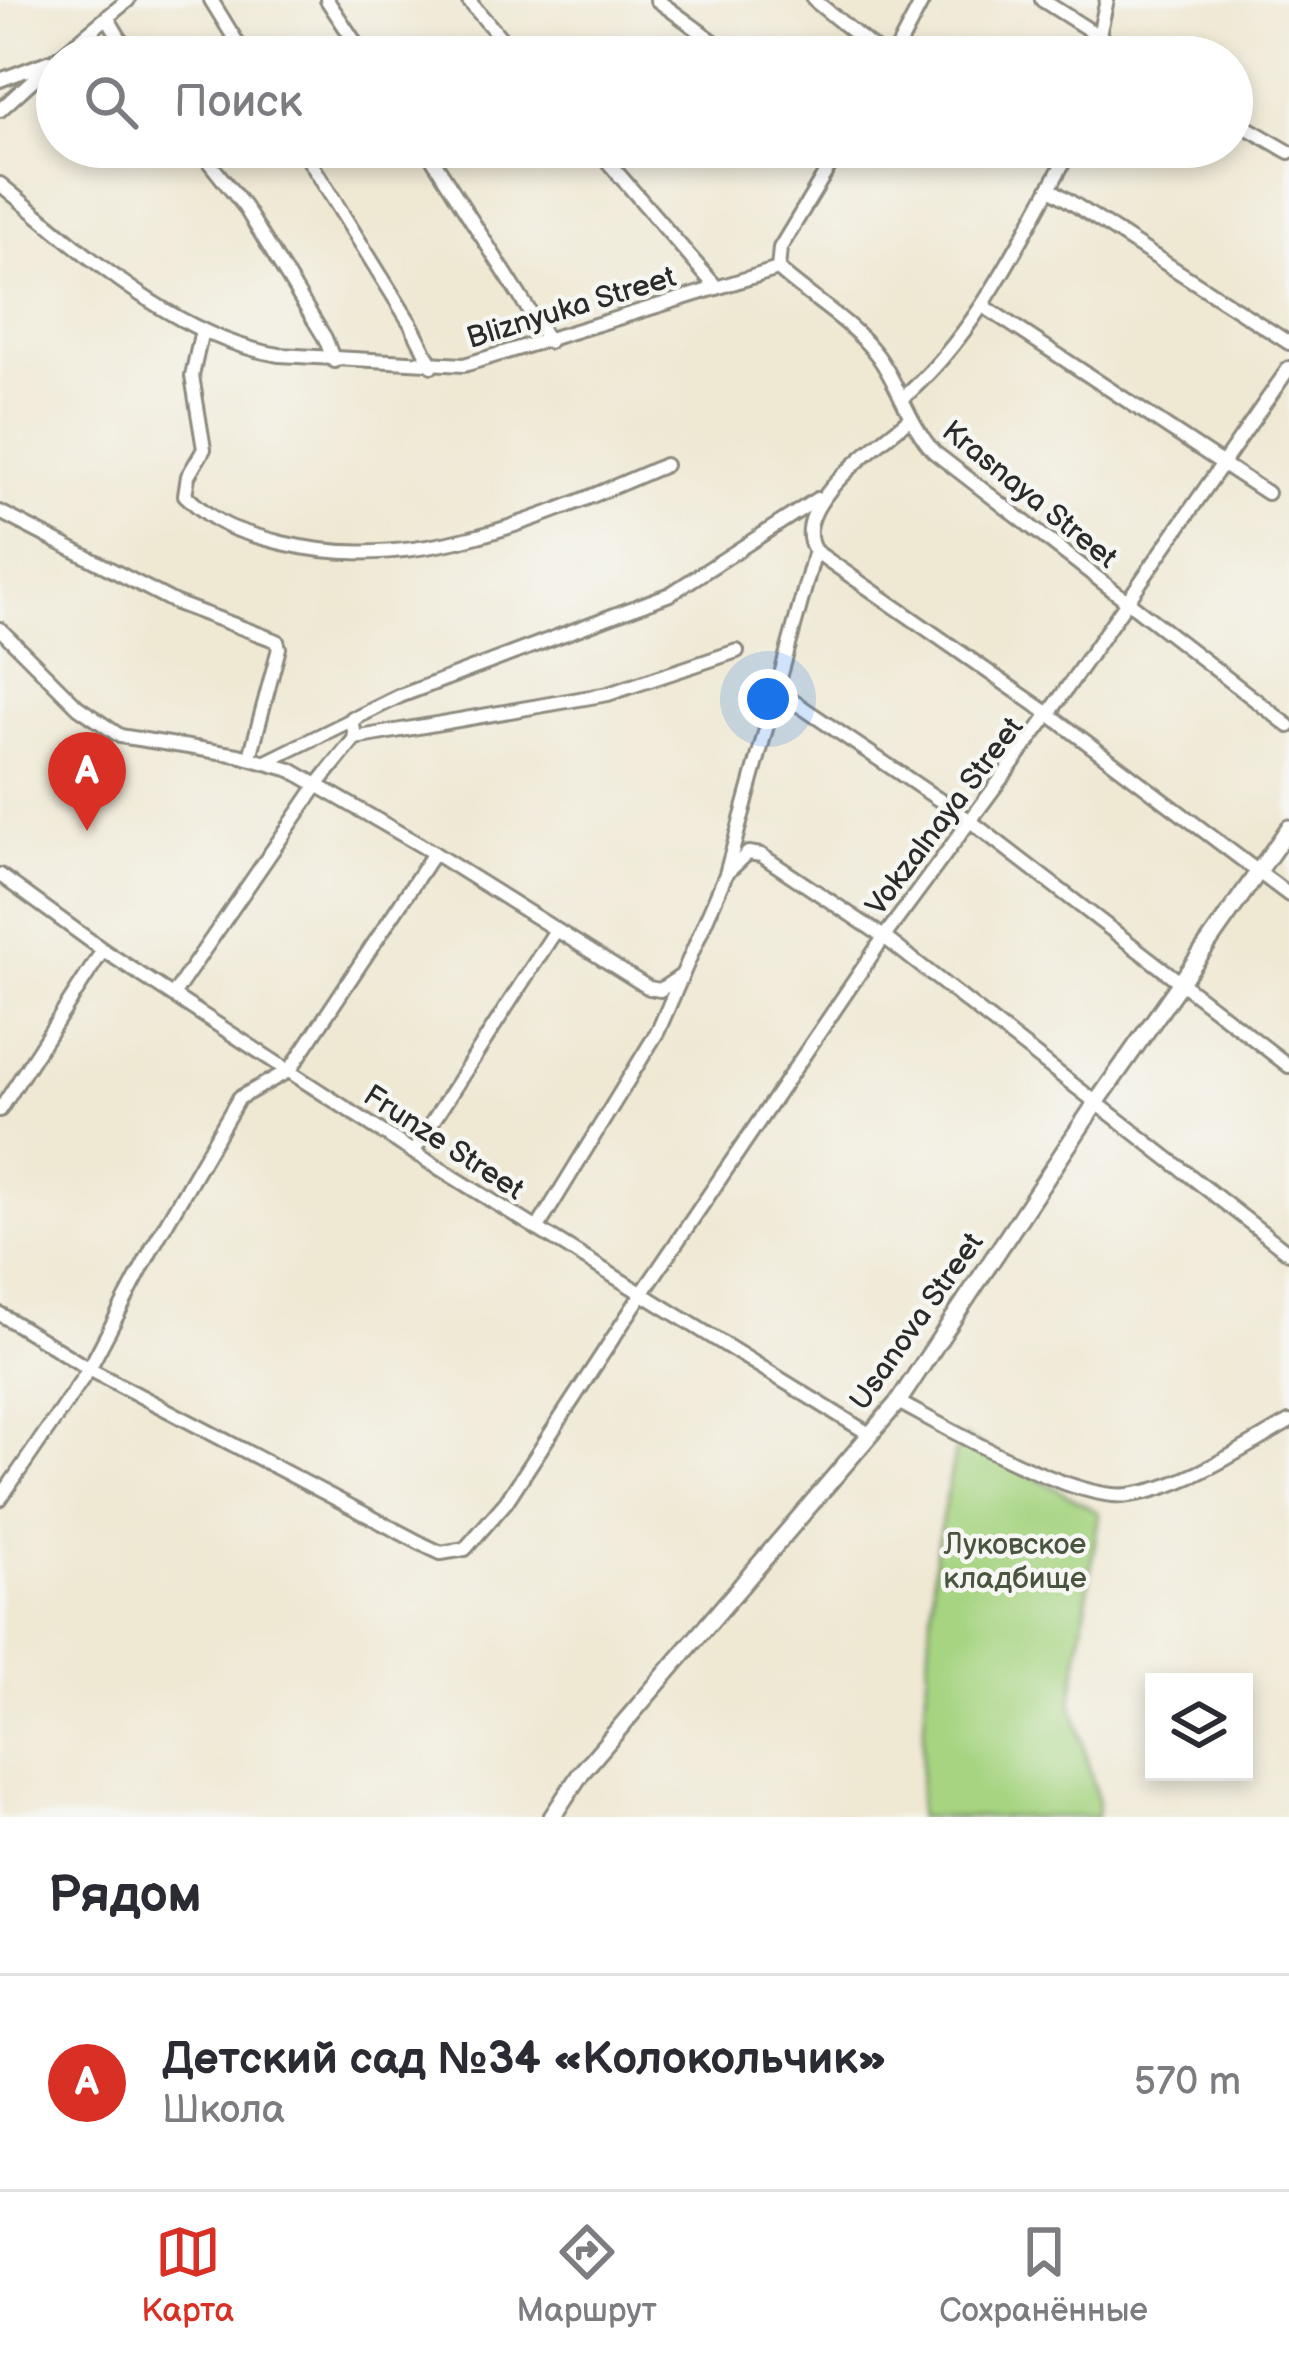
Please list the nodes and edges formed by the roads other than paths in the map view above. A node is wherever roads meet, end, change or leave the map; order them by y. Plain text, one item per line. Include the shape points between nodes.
1 (128, 0) edge
2 (211, 0) edge
3 (327, 0) edge
4 (468, 0) edge
5 (657, 0) edge
6 (814, 0) edge
7 (923, 0) edge
8 (1042, 0) edge
9 (1107, 0) edge
10 (107, 17) junction
11 (1099, 35) joint
12 (84, 36) edge
13 (118, 36) edge
14 (233, 36) edge
15 (351, 36) edge
16 (500, 36) edge
17 (706, 36) edge
18 (861, 36) edge
19 (902, 36) edge
20 (36, 66) edge
21 (36, 78) edge
22 (0, 80) edge
23 (0, 110) edge
24 (1253, 131) edge
25 (1289, 152) edge
26 (214, 168) edge
27 (315, 168) edge
28 (438, 168) edge
29 (614, 168) edge
30 (829, 168) edge
31 (1060, 168) edge
32 (0, 184) edge
33 (1049, 188) junction
34 (778, 269) junction
35 (717, 288) junction
36 (985, 307) junction
37 (202, 330) junction
38 (549, 342) junction
39 (1289, 343) edge
40 (334, 361) junction
41 (432, 366) junction
42 (1289, 368) edge
43 (902, 399) junction
44 (909, 419) junction
45 (1223, 464) junction
46 (665, 465) dead end
47 (829, 490) junction
48 (1267, 493) dead end
49 (0, 512) edge
50 (815, 551) junction
51 (1127, 603) junction
52 (0, 629) edge
53 (737, 651) dead end
54 (778, 691) junction
55 (1049, 714) junction
56 (352, 718) junction
57 (1289, 726) edge
58 (355, 738) junction
59 (250, 757) junction
60 (268, 761) junction
61 (318, 784) junction
62 (969, 820) junction
63 (1289, 828) edge
64 (434, 853) junction
65 (1259, 872) junction
66 (726, 874) junction
67 (0, 875) edge
68 (1289, 895) edge
69 (556, 930) junction
70 (884, 937) junction
71 (103, 950) junction
72 (682, 975) junction
73 (1180, 984) junction
74 (173, 995) junction
75 (1289, 1066) edge
76 (290, 1070) junction
77 (1096, 1102) junction
78 (0, 1110) edge
79 (413, 1152) junction
80 (537, 1229) junction
81 (1289, 1253) edge
82 (641, 1294) junction
83 (0, 1314) edge
84 (89, 1369) junction
85 (898, 1402) junction
86 (1289, 1422) edge
87 (871, 1435) junction
88 (0, 1499) edge
89 (552, 1817) edge

1 - 10 street
2 - 14 street
3 - 15 street
4 - 16 street
5 - 17 street
6 - 18 street
7 - 19 street
8 - 11 street
9 - 11 street
10 - 12 street
10 - 13 street
20 - 22 street
21 - 23 street
24 - 25 street
26 - 40 street
27 - 41 street
28 - 38 street
29 - 35 street
30 - 34 street via 780,248
31 - 33 street
32 - 37 street, Bliznyuka Street via 110,274
33 - 36 street
33 - 39 street
34 - 35 street, Bliznyuka Street
34 - 43 street, Krasnaya Street via 875,353
35 - 38 street, Bliznyuka Street
36 - 43 street
36 - 45 street
37 - 40 street, Bliznyuka Street via 256,351
37 - 46 street via 192,376 204,449 185,495 238,532 375,555 447,544 550,514
38 - 41 street, Bliznyuka Street via 490,361
40 - 41 street, Bliznyuka Street
42 - 45 street, Vokzalnaya Street
43 - 44 street, Krasnaya Street
44 - 47 street
44 - 51 street, Krasnaya Street via 956,470
45 - 48 street
45 - 51 street, Vokzalnaya Street
47 - 50 street via 810,515
47 - 56 street via 670,594
49 - 59 street via 176,603 277,640
50 - 54 street
50 - 55 street
51 - 55 street, Vokzalnaya Street
51 - 57 street, Krasnaya Street
52 - 59 street via 78,707 120,736
53 - 58 street via 590,698
54 - 62 street
54 - 66 street
55 - 62 street, Vokzalnaya Street
55 - 65 street
56 - 58 street
56 - 60 street
58 - 61 street
59 - 60 street
60 - 61 street
61 - 64 street
61 - 74 street
62 - 70 street, Vokzalnaya Street
62 - 73 street
63 - 65 main road, Usanova Street
64 - 69 street
64 - 76 street
65 - 68 street
65 - 73 main road, Usanova Street
66 - 70 street via 748,853 761,855
66 - 72 street
67 - 71 street, Frunze Street
69 - 72 street via 650,988 671,986
69 - 79 street
70 - 77 street
70 - 82 street, Vokzalnaya Street
71 - 74 street, Frunze Street
71 - 78 street
72 - 80 street via 658,1031
73 - 75 street
73 - 77 main road, Usanova Street
74 - 76 street, Frunze Street
76 - 79 street, Frunze Street
76 - 84 street via 239,1098
77 - 81 street
77 - 85 main road, Usanova Street
79 - 80 street, Frunze Street
80 - 82 street, Frunze Street
82 - 84 street, Vokzalnaya Street via 506,1502 465,1549 441,1552
82 - 87 street, Frunze Street
83 - 84 street
84 - 88 street
85 - 86 street via 1098,1494 1129,1495 1177,1481
85 - 87 main road, Usanova Street
87 - 89 main road, Usanova Street

